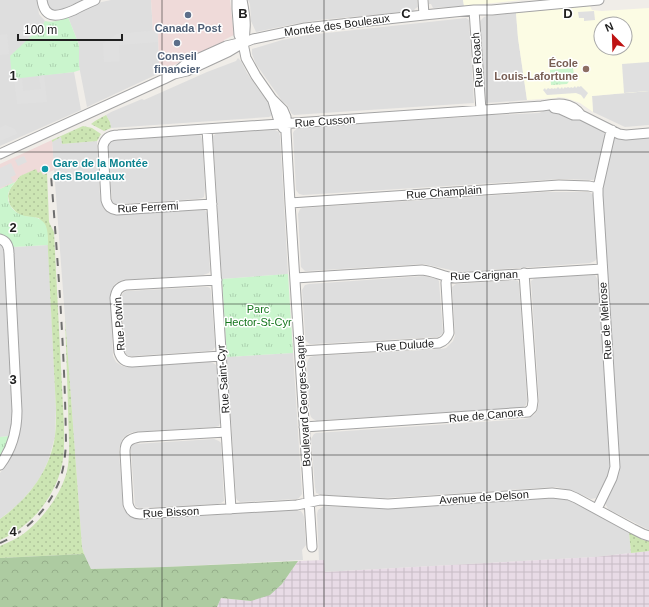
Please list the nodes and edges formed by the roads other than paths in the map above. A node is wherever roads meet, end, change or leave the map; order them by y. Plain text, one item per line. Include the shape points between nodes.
1 (42, 0) edge
2 (95, 0) edge
3 (237, 0) edge
4 (242, 0) edge
5 (423, 0) edge
6 (599, 0) edge
7 (474, 10) junction
8 (424, 15) junction
9 (243, 43) junction
10 (481, 110) junction
11 (285, 127) junction
12 (207, 129) junction
13 (612, 130) junction
14 (649, 133) edge
15 (107, 137) joint
16 (0, 154) edge
17 (598, 188) junction
18 (290, 203) junction
19 (212, 204) junction
20 (0, 239) edge
21 (602, 269) junction
22 (524, 273) junction
23 (447, 276) junction
24 (295, 278) junction
25 (217, 280) junction
26 (300, 351) junction
27 (221, 356) junction
28 (304, 427) junction
29 (226, 432) junction
30 (0, 465) edge
31 (309, 502) junction
32 (231, 509) junction
33 (597, 509) junction
34 (649, 536) edge
35 (312, 547) dead end

1 - 2 street via 46,11 55,16
3 - 9 street, Boulevard Georges-Gagné via 238,35
4 - 9 street via 246,32
5 - 8 street
6 - 7 street, Montée des Bouleaux
7 - 8 street, Montée des Bouleaux
7 - 10 street, Rue Roach
8 - 9 street, Montée des Bouleaux via 305,28 254,38
9 - 11 street, Boulevard Georges-Gagné via 248,63 272,99 285,113
9 - 16 street, Montée des Bouleaux via 226,46 186,64 174,74
10 - 11 street, Rue Cusson
10 - 13 street, Rue Cusson via 565,104
11 - 12 street, Rue Cusson
11 - 18 street, Boulevard Georges-Gagné
12 - 15 street, Rue Cusson
12 - 19 street, Rue Saint-Cyr
13 - 14 street, Rue Cusson via 626,135
13 - 17 street, Rue de Melrose
15 - 19 street, Rue Ferremi via 103,146 106,200 112,209
17 - 18 street, Rue Champlain via 559,185
17 - 21 street, Rue de Melrose
18 - 24 street, Boulevard Georges-Gagné
19 - 25 street, Rue Saint-Cyr
20 - 30 street via 7,244 9,254 17,411 13,440
21 - 22 street, Rue Carignan
21 - 33 street, Rue de Melrose via 615,467
22 - 23 street, Rue Carignan via 455,278
22 - 28 street, Rue de Canora via 533,401 528,412
23 - 24 street, Rue Carignan via 422,270
23 - 26 street, Rue Dulude via 449,333 444,341
24 - 26 street, Boulevard Georges-Gagné
25 - 27 street, Rue Saint-Cyr
25 - 27 street, Rue Potvin via 120,287 115,298 119,352 125,361
26 - 28 street, Boulevard Georges-Gagné
27 - 29 street, Rue Saint-Cyr
28 - 31 street, Boulevard Georges-Gagné
29 - 32 street, Rue Saint-Cyr
29 - 32 street, Rue Bisson via 131,440 125,446 128,504 135,514
31 - 32 street, Rue Bisson via 299,505
31 - 33 street, Avenue de Delson via 320,500 388,504 552,493 569,495
31 - 35 street, Boulevard Georges-Gagné
33 - 34 street, Avenue de Delson

